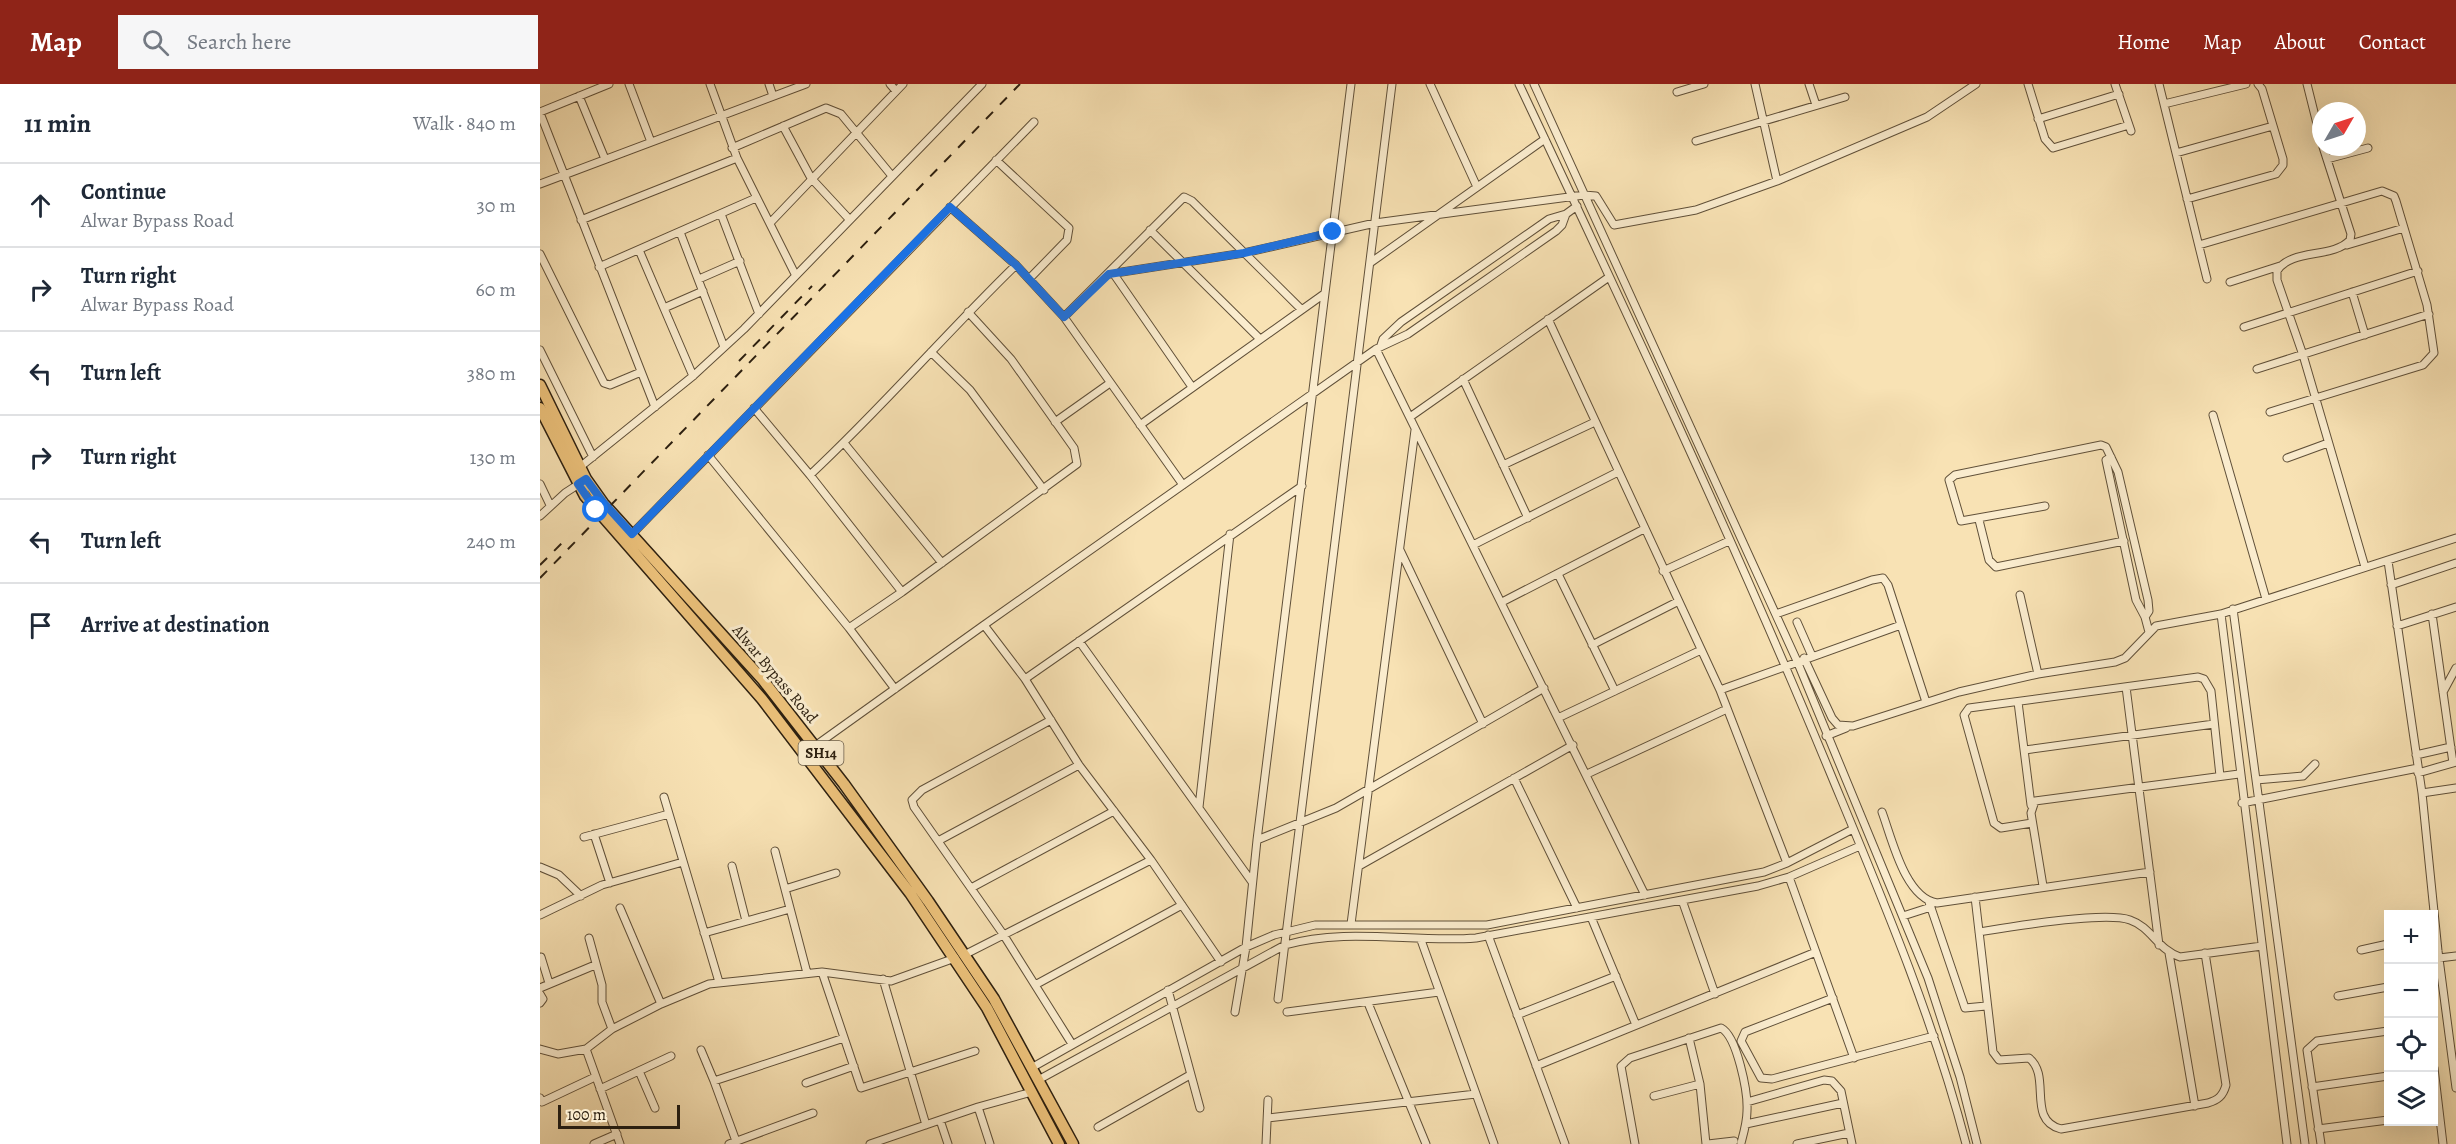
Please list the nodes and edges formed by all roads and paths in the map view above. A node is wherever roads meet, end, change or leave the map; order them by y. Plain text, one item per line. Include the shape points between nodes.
1 (609, 84) edge
2 (629, 84) edge
3 (710, 84) edge
4 (769, 84) edge
5 (806, 84) edge
6 (890, 84) edge
7 (903, 84) edge
8 (982, 84) edge
9 (1351, 84) edge
10 (1392, 84) edge
11 (1430, 84) edge
12 (1520, 84) edge
13 (1534, 84) edge
14 (1704, 84) edge
15 (1755, 84) edge
16 (1809, 84) edge
17 (1976, 84) edge
18 (2028, 84) edge
19 (2115, 84) edge
20 (2159, 84) edge
21 (2246, 84) edge
22 (2258, 84) edge
23 (2307, 84) edge
24 (896, 91) junction
25 (1677, 92) dead end
26 (2119, 94) junction
27 (579, 96) junction
28 (773, 96) junction
29 (1845, 97) dead end
30 (2164, 104) junction
31 (2312, 104) edge
32 (1816, 105) junction
33 (540, 112) edge
34 (721, 115) junction
35 (2038, 119) junction
36 (1765, 120) junction
37 (1034, 122) dead end
38 (783, 126) junction
39 (2273, 126) junction
40 (856, 132) junction
41 (1545, 139) junction
42 (1696, 141) dead end
43 (651, 142) junction
44 (732, 148) junction
45 (2368, 148) dead end
46 (2176, 153) junction
47 (2326, 156) edge
48 (737, 158) junction
49 (604, 159) junction
50 (2327, 159) junction
51 (996, 160) junction
52 (563, 175) junction
53 (892, 176) junction
54 (811, 178) junction
55 (1777, 181) junction
56 (540, 184) edge
57 (1477, 187) junction
58 (1584, 195) junction
59 (756, 198) junction
60 (1573, 198) junction
61 (2187, 199) junction
62 (2342, 205) junction
63 (1577, 206) junction
64 (950, 207) junction
65 (1440, 213) junction
66 (722, 214) junction
67 (1566, 214) junction
68 (849, 219) junction
69 (581, 220) junction
70 (1375, 222) junction
71 (770, 223) junction
72 (1614, 225) junction
73 (2404, 228) junction
74 (1150, 230) junction
75 (1601, 231) junction
76 (680, 232) junction
77 (1333, 232) junction
78 (2199, 245) junction
79 (2347, 245) junction
80 (639, 250) junction
81 (1244, 253) junction
82 (540, 254) edge
83 (740, 261) junction
84 (1183, 262) junction
85 (1370, 263) junction
86 (1016, 265) junction
87 (2280, 266) junction
88 (599, 267) junction
89 (2418, 271) junction
90 (1111, 273) junction
91 (795, 274) junction
92 (1609, 277) junction
93 (699, 279) junction
94 (1029, 279) junction
95 (2207, 279) dead end
96 (2230, 282) dead end
97 (703, 291) junction
98 (2352, 292) junction
99 (1324, 294) junction
100 (664, 308) junction
101 (1301, 309) junction
102 (968, 312) junction
103 (2289, 312) junction
104 (759, 314) junction
105 (2429, 315) junction
106 (1064, 317) junction
107 (1548, 319) junction
108 (2244, 327) dead end
109 (2365, 335) junction
110 (1260, 339) junction
111 (724, 347) junction
112 (1378, 347) junction
113 (540, 350) edge
114 (931, 352) junction
115 (2303, 355) junction
116 (1358, 361) junction
117 (2257, 369) dead end
118 (641, 372) junction
119 (693, 375) junction
120 (1462, 380) junction
121 (1110, 383) junction
122 (540, 385) edge
123 (1192, 387) junction
124 (1314, 392) junction
125 (2315, 399) junction
126 (655, 406) junction
127 (540, 408) edge
128 (754, 408) junction
129 (2270, 412) dead end
130 (2212, 415) dead end
131 (1410, 417) junction
132 (1055, 422) junction
133 (1595, 422) junction
134 (1140, 425) junction
135 (1415, 428) junction
136 (844, 443) junction
137 (2328, 443) junction
138 (708, 455) junction
139 (593, 457) junction
140 (2111, 458) junction
141 (2287, 458) dead end
142 (1503, 465) junction
143 (580, 467) junction
144 (1618, 472) junction
145 (810, 475) junction
146 (582, 482) junction
147 (540, 484) edge
148 (1183, 485) junction
149 (1302, 486) junction
150 (1044, 490) junction
151 (550, 505) junction
152 (2045, 506) dead end
153 (540, 516) edge
154 (1528, 518) junction
155 (1979, 520) junction
156 (1644, 529) junction
157 (632, 534) junction
158 (1230, 534) junction
159 (2456, 538) edge
160 (1729, 541) junction
161 (2124, 541) junction
162 (1473, 545) junction
163 (1400, 550) junction
164 (2388, 561) junction
165 (942, 563) junction
166 (2456, 563) edge
167 (2364, 567) junction
168 (1663, 571) junction
169 (1558, 574) junction
170 (2391, 585) junction
171 (902, 592) junction
172 (2020, 595) dead end
173 (2266, 599) junction
174 (1502, 602) junction
175 (1677, 602) junction
176 (2456, 607) edge
177 (2233, 609) junction
178 (1776, 614) junction
179 (2221, 614) junction
180 (2432, 614) junction
181 (2145, 616) junction
182 (1797, 622) dead end
183 (984, 625) junction
184 (1901, 625) junction
185 (2397, 626) junction
186 (849, 628) junction
187 (2149, 632) junction
188 (1079, 641) junction
189 (1592, 645) junction
190 (1699, 651) junction
191 (1804, 658) junction
192 (1785, 665) junction
193 (2456, 668) edge
194 (2038, 674) junction
195 (1025, 679) junction
196 (2126, 687) junction
197 (1544, 688) junction
198 (895, 689) junction
199 (1720, 690) junction
200 (1614, 691) junction
201 (2443, 692) junction
202 (1926, 702) junction
203 (2018, 702) junction
204 (1727, 709) junction
205 (1560, 717) junction
206 (1051, 720) junction
207 (1482, 724) junction
208 (2214, 724) junction
209 (1846, 728) junction
210 (1826, 736) junction
211 (2132, 736) junction
212 (1573, 745) junction
213 (815, 746) junction
214 (2451, 747) junction
215 (2025, 750) junction
216 (2416, 755) junction
217 (2454, 762) edge
218 (2315, 764) dead end
219 (1079, 765) junction
220 (2418, 771) junction
221 (1587, 774) junction
222 (2239, 774) junction
223 (2220, 776) junction
224 (1514, 778) junction
225 (2256, 780) junction
226 (2138, 786) junction
227 (2456, 788) edge
228 (1369, 790) junction
229 (2422, 794) junction
230 (664, 797) dead end
231 (2258, 801) junction
232 (2242, 803) junction
233 (2031, 805) junction
234 (1199, 807) junction
235 (1114, 811) junction
236 (1882, 812) dead end
237 (669, 814) junction
238 (1301, 822) junction
239 (2032, 823) junction
240 (1853, 829) junction
241 (594, 834) junction
242 (584, 837) dead end
243 (1257, 840) junction
244 (938, 841) junction
245 (1860, 846) junction
246 (775, 851) dead end
247 (1151, 860) junction
248 (683, 862) junction
249 (1786, 863) junction
250 (732, 866) dead end
251 (1359, 866) junction
252 (540, 867) edge
253 (2150, 872) junction
254 (836, 873) dead end
255 (1789, 877) junction
256 (1252, 882) junction
257 (610, 883) junction
258 (2043, 886) junction
259 (971, 888) junction
260 (785, 889) junction
261 (1645, 895) junction
262 (581, 896) junction
263 (1975, 897) junction
264 (1682, 900) junction
265 (1930, 904) junction
266 (1182, 905) junction
267 (620, 908) dead end
268 (1577, 908) junction
269 (790, 909) junction
270 (540, 915) edge
271 (1591, 916) junction
272 (1903, 916) junction
273 (746, 921) junction
274 (1351, 924) junction
275 (1287, 932) junction
276 (1979, 932) junction
277 (705, 933) junction
278 (1002, 934) junction
279 (1488, 935) junction
280 (589, 938) dead end
281 (1421, 940) junction
282 (1285, 945) junction
283 (2159, 945) junction
284 (2384, 945) edge
285 (2262, 946) junction
286 (1246, 947) junction
287 (2361, 950) dead end
288 (1816, 952) junction
289 (2169, 953) junction
290 (2205, 954) junction
291 (960, 956) junction
292 (2456, 956) edge
293 (541, 957) edge
294 (2439, 958) junction
295 (1221, 962) junction
296 (595, 965) junction
297 (1242, 968) junction
298 (822, 972) junction
299 (807, 973) junction
300 (1616, 976) junction
301 (883, 979) junction
302 (719, 982) junction
303 (549, 983) junction
304 (1035, 985) junction
305 (540, 988) edge
306 (2384, 988) edge
307 (1168, 990) junction
308 (1439, 992) junction
309 (540, 994) edge
310 (1715, 994) junction
311 (2338, 996) dead end
312 (1833, 998) junction
313 (1278, 999) dead end
314 (540, 1003) edge
315 (1368, 1003) junction
316 (661, 1004) junction
317 (1173, 1005) junction
318 (1986, 1006) junction
319 (1235, 1012) dead end
320 (1287, 1012) dead end
321 (1517, 1015) junction
322 (1636, 1026) junction
323 (612, 1029) junction
324 (2384, 1032) edge
325 (1934, 1036) junction
326 (844, 1038) junction
327 (1689, 1038) junction
328 (1072, 1044) junction
329 (540, 1049) edge
330 (586, 1050) junction
331 (701, 1050) dead end
332 (975, 1051) dead end
333 (671, 1056) dead end
334 (1854, 1058) junction
335 (854, 1066) junction
336 (1536, 1066) junction
337 (1033, 1067) junction
338 (639, 1071) junction
339 (910, 1072) junction
340 (1190, 1075) junction
341 (595, 1077) junction
342 (2384, 1077) edge
343 (1040, 1079) junction
344 (714, 1081) junction
345 (806, 1083) dead end
346 (1700, 1084) junction
347 (2312, 1087) junction
348 (2456, 1088) edge
349 (600, 1089) junction
350 (1032, 1092) junction
351 (1476, 1094) junction
352 (1654, 1096) dead end
353 (540, 1098) edge
354 (1268, 1100) dead end
355 (1409, 1102) junction
356 (1747, 1102) junction
357 (1843, 1103) junction
358 (2195, 1106) junction
359 (978, 1107) junction
360 (655, 1108) dead end
361 (1200, 1108) dead end
362 (813, 1113) dead end
363 (1268, 1118) junction
364 (940, 1120) junction
365 (2384, 1121) edge
366 (2438, 1123) edge
367 (1746, 1124) junction
368 (926, 1125) junction
369 (1098, 1127) dead end
370 (2319, 1129) junction
371 (1849, 1133) junction
372 (617, 1134) junction
373 (733, 1143) edge
374 (1737, 1143) edge
375 (1811, 1143) edge
376 (594, 1144) edge
377 (620, 1144) edge
378 (870, 1144) edge
379 (948, 1144) edge
380 (990, 1144) edge
381 (1059, 1144) edge
382 (1073, 1144) edge
383 (1266, 1144) edge
384 (1426, 1144) edge
385 (1494, 1144) edge
386 (1565, 1144) edge
387 (1635, 1144) edge
388 (1707, 1144) edge
389 (1797, 1144) edge
390 (1852, 1144) edge
391 (1966, 1144) edge
392 (1977, 1144) edge
393 (2287, 1144) edge
394 (2305, 1144) edge
395 (2321, 1144) edge
396 (2443, 1144) edge

1 - 27 street
2 - 43 street
3 - 34 street
4 - 28 street
5 - 28 street
6 - 24 street
7 - 24 street
8 - 53 street
9 - 77 street
10 - 70 street
11 - 57 street
12 - 41 street
13 - 58 street
14 - 25 street
15 - 36 street
16 - 32 street
17 - 55 street via 1927,117
18 - 35 street
19 - 26 street
20 - 30 street
21 - 30 street
22 - 39 street
23 - 31 street
24 - 40 street
26 - 35 street
26 - 35 street via 2130,128 2053,148
27 - 33 street
27 - 49 street
28 - 34 street
29 - 32 street
30 - 46 street
32 - 36 street
33 - 52 street
34 - 43 street
34 - 44 street
36 - 42 street
36 - 55 street
37 - 51 street
38 - 40 street via 826,108 841,114
38 - 44 street
38 - 54 street
39 - 46 street
39 - 61 street via 2283,165 2276,174
40 - 53 street
40 - 54 street
41 - 57 street
41 - 60 street
43 - 49 street
44 - 48 street
45 - 50 street
46 - 61 street
47 - 50 street
48 - 59 street
48 - 69 street
49 - 52 street
50 - 62 street
51 - 64 street
51 - 94 street via 1069,228 1067,240
52 - 56 street
52 - 69 street
53 - 68 street
54 - 68 street
54 - 71 street
55 - 72 street via 1696,210
57 - 65 street
58 - 60 street
58 - 72 street via 1596,196
58 - 75 street
59 - 66 street
59 - 71 street
60 - 63 street
60 - 65 street
61 - 78 street
62 - 73 street via 2388,192 2394,196
62 - 78 street
62 - 79 street via 2351,234
63 - 67 street
63 - 92 street
64 - 86 street
64 - 128 street
65 - 70 street
65 - 85 street
66 - 76 street
66 - 83 street
67 - 112 street via 1549,219 1401,322
67 - 112 street via 1556,231 1408,334
68 - 91 street
69 - 88 street
70 - 77 street
70 - 85 street
71 - 91 street
72 - 75 street
73 - 79 street
73 - 89 street
74 - 81 street via 1184,197
74 - 84 street
74 - 90 street
75 - 178 street
76 - 80 street
76 - 93 street
77 - 81 street
77 - 99 street
78 - 95 street
79 - 87 street
80 - 88 street
80 - 100 street
81 - 84 street
81 - 101 street
82 - 118 street via 604,383 610,385
83 - 93 street
83 - 104 street
84 - 90 street
84 - 110 street
85 - 116 street
86 - 94 street
86 - 102 street
87 - 96 street
87 - 103 street via 2277,280
88 - 118 street
89 - 98 street
89 - 105 street
90 - 106 street
90 - 123 street
91 - 104 street
92 - 107 street
92 - 160 street
93 - 97 street
94 - 106 street
97 - 100 street
97 - 111 street
98 - 103 street
98 - 109 street
99 - 101 street
99 - 124 street
100 - 119 street
101 - 110 street
102 - 114 street
102 - 132 street via 995,340
103 - 108 street
103 - 115 street
104 - 111 street
105 - 109 street
105 - 125 street via 2434,353 2428,362
106 - 121 street
107 - 120 street
107 - 133 street
109 - 115 street
110 - 123 street
111 - 119 street
112 - 116 street
112 - 131 street
113 - 139 street
114 - 136 street
114 - 150 street via 970,390
115 - 117 street
115 - 125 street
116 - 124 street
116 - 238 street
118 - 126 street
119 - 126 street
120 - 131 street
120 - 142 street
121 - 132 street
121 - 134 street
122 - 143 main road, Alwar Bypass Road / SH14
123 - 134 street
124 - 148 street
124 - 149 street
125 - 129 street
125 - 137 street
126 - 139 street
127 - 146 main road, Alwar Bypass Road / SH14
128 - 138 street
128 - 145 street
130 - 173 street
131 - 135 street
132 - 150 street via 1074,448 1077,464
133 - 142 street
133 - 144 street
134 - 148 street
135 - 162 street
135 - 163 street
136 - 145 street
136 - 165 street
137 - 141 street
137 - 167 street
138 - 157 street
138 - 186 street
139 - 143 street
140 - 155 street via 2101,445 1951,477 1949,485 1958,518 1965,522
140 - 161 street via 2106,460
140 - 181 street via 2118,472 2148,600 2149,611
142 - 154 street
143 - 146 main road, Alwar Bypass Road / SH14
144 - 154 street
144 - 156 street
145 - 171 street
146 - 151 street
146 - 157 main road, Alwar Bypass Road / SH14
146 - 291 main road, Alwar Bypass Road / SH14 via 601,516 783,726
147 - 151 street
148 - 183 street
149 - 158 street
149 - 243 street
150 - 165 street
151 - 153 street
152 - 155 street
154 - 162 street
155 - 161 street via 1989,560 1996,567
156 - 168 street
156 - 169 street
157 - 213 main road, Alwar Bypass Road / SH14 via 763,680
158 - 188 street
158 - 234 street
159 - 164 street
160 - 168 street
160 - 192 street
161 - 181 street via 2136,600
162 - 174 street
163 - 207 street
163 - 228 street
164 - 167 street
164 - 170 street
165 - 171 street
166 - 170 street
167 - 173 street
168 - 175 street
169 - 174 street
169 - 189 street
170 - 185 street
171 - 186 street
172 - 194 street
173 - 177 street
174 - 197 street
175 - 189 street
175 - 190 street
176 - 180 street
177 - 179 street
177 - 225 street
178 - 184 street via 1878,578 1888,585
178 - 191 street
179 - 187 street via 2164,624
179 - 222 street
180 - 185 street
180 - 201 street
181 - 187 street
182 - 191 street
183 - 195 street
183 - 198 street
184 - 191 street
184 - 202 street
185 - 216 street
186 - 198 street
187 - 194 street via 2131,652 2115,662
188 - 195 street
188 - 234 street
189 - 200 street
190 - 199 street
190 - 200 street
191 - 192 street
191 - 209 street via 1832,718
191 - 210 street
192 - 199 street
192 - 240 street
193 - 201 street
194 - 202 street
195 - 206 street
196 - 203 street
196 - 208 street via 2204,679 2211,691
196 - 211 street
197 - 205 street
197 - 207 street
198 - 213 street
199 - 204 street
200 - 205 street
201 - 214 street
202 - 209 street
203 - 215 street
203 - 239 street via 1969,708 1964,715 1994,823 2001,828
204 - 221 street
204 - 249 street
205 - 212 street
206 - 219 street
206 - 244 street via 915,795 914,807
207 - 228 street
208 - 211 street
208 - 223 street
209 - 210 street
210 - 272 street
211 - 215 street
211 - 226 street
212 - 221 street
212 - 224 street
213 - 291 main road, Alwar Bypass Road / SH14
214 - 216 street
214 - 217 street
215 - 233 street
216 - 220 street
217 - 220 street
218 - 225 street via 2303,776
219 - 235 street
219 - 244 street
220 - 229 street
220 - 231 street
221 - 261 street
222 - 223 street
222 - 232 street
223 - 226 street
224 - 251 street
224 - 268 street
225 - 231 street
226 - 233 street via 2041,798
226 - 253 street
227 - 229 street
228 - 238 street
228 - 251 street
229 - 294 street
230 - 237 street
231 - 232 street
231 - 394 street
232 - 285 street
233 - 239 street
234 - 256 street
235 - 247 street
235 - 259 street
236 - 265 street via 1908,880
237 - 241 street
237 - 248 street
238 - 243 street
238 - 275 street
239 - 258 street
240 - 245 street
240 - 249 street
241 - 242 street
241 - 257 street
243 - 256 street
244 - 259 street
245 - 255 street
245 - 325 street
246 - 260 street
247 - 266 street
247 - 278 street
248 - 257 street
248 - 277 street
249 - 261 street via 1745,876
250 - 273 street
251 - 274 street
252 - 262 street via 559,875
253 - 258 street
253 - 283 street
254 - 260 street
255 - 264 street
255 - 288 street
256 - 286 street
257 - 262 street
258 - 263 street
259 - 278 street
260 - 269 street
261 - 268 street
262 - 270 street
263 - 265 street
263 - 276 street
264 - 271 street
264 - 310 street
265 - 272 street
265 - 318 street via 1965,1008
266 - 295 street
266 - 304 street
267 - 316 street
268 - 274 street via 1487,925
269 - 273 street
269 - 299 street
271 - 279 street
271 - 300 street
272 - 392 street via 1948,1038
273 - 277 street
274 - 275 street via 1315,925
275 - 282 street
275 - 286 street
276 - 283 street via 2117,916 2142,926
276 - 318 street
277 - 302 street
278 - 291 street
278 - 304 street
279 - 281 street
279 - 321 street
280 - 296 street
281 - 282 street via 1328,936
281 - 308 street
282 - 297 street
282 - 313 street
283 - 289 street
284 - 287 street
285 - 290 street
285 - 393 street
286 - 295 street
286 - 297 street
288 - 310 street
288 - 312 street
289 - 290 street via 2180,957
289 - 358 street
290 - 358 street via 2226,1085 2218,1100
291 - 301 street via 900,979
291 - 337 main road, Alwar Bypass Road / SH14 via 1012,1028
291 - 350 main road, Alwar Bypass Road / SH14
292 - 294 street
293 - 303 street
294 - 348 street
295 - 307 street
296 - 303 street
296 - 323 street
297 - 317 street
297 - 319 street
298 - 299 street
298 - 301 street
298 - 326 street
299 - 302 street
300 - 321 street
300 - 322 street
301 - 339 street
302 - 316 street
303 - 305 street
304 - 328 street
306 - 311 street
307 - 317 street
307 - 328 street
308 - 315 street
308 - 351 street
309 - 314 street
310 - 322 street
312 - 334 street
312 - 334 street via 1744,1032 1741,1041 1756,1072 1766,1080
315 - 320 street
315 - 355 street
316 - 323 street
317 - 340 street
317 - 343 street
318 - 358 street via 1992,1052 1999,1060 2029,1058 2036,1064 2041,1110 2052,1127 2061,1129
321 - 336 street
322 - 336 street
323 - 330 street
324 - 347 street via 2310,1045 2307,1050
325 - 334 street
325 - 391 street
326 - 335 street
326 - 344 street
327 - 346 street
327 - 356 street via 1721,1028 1726,1031 1735,1047
327 - 387 street via 1630,1058 1621,1066
328 - 337 street
329 - 330 street via 558,1054
330 - 341 street
331 - 344 street
332 - 339 street
333 - 338 street
335 - 339 street via 861,1089
335 - 345 street
336 - 386 street
337 - 343 main road, Alwar Bypass Road / SH14
338 - 349 street
338 - 360 street
339 - 368 street
340 - 361 street
340 - 369 street
341 - 349 street
341 - 353 street via 542,1102
342 - 347 street
343 - 382 main road, Alwar Bypass Road / SH14
344 - 373 street
346 - 352 street
346 - 388 street
347 - 370 street
349 - 372 street
350 - 359 street
350 - 381 main road, Alwar Bypass Road / SH14
351 - 355 street
351 - 385 street
354 - 363 street
355 - 363 street
355 - 384 street
356 - 357 street via 1824,1080 1838,1085
356 - 367 street
357 - 367 street
357 - 371 street
359 - 364 street
359 - 380 street
362 - 373 street
363 - 383 street
364 - 368 street
364 - 379 street
365 - 370 street
366 - 396 street
367 - 374 street
368 - 378 street
370 - 395 street
371 - 375 street
371 - 390 street
372 - 376 street
372 - 377 street
374 - 388 street
375 - 389 street

